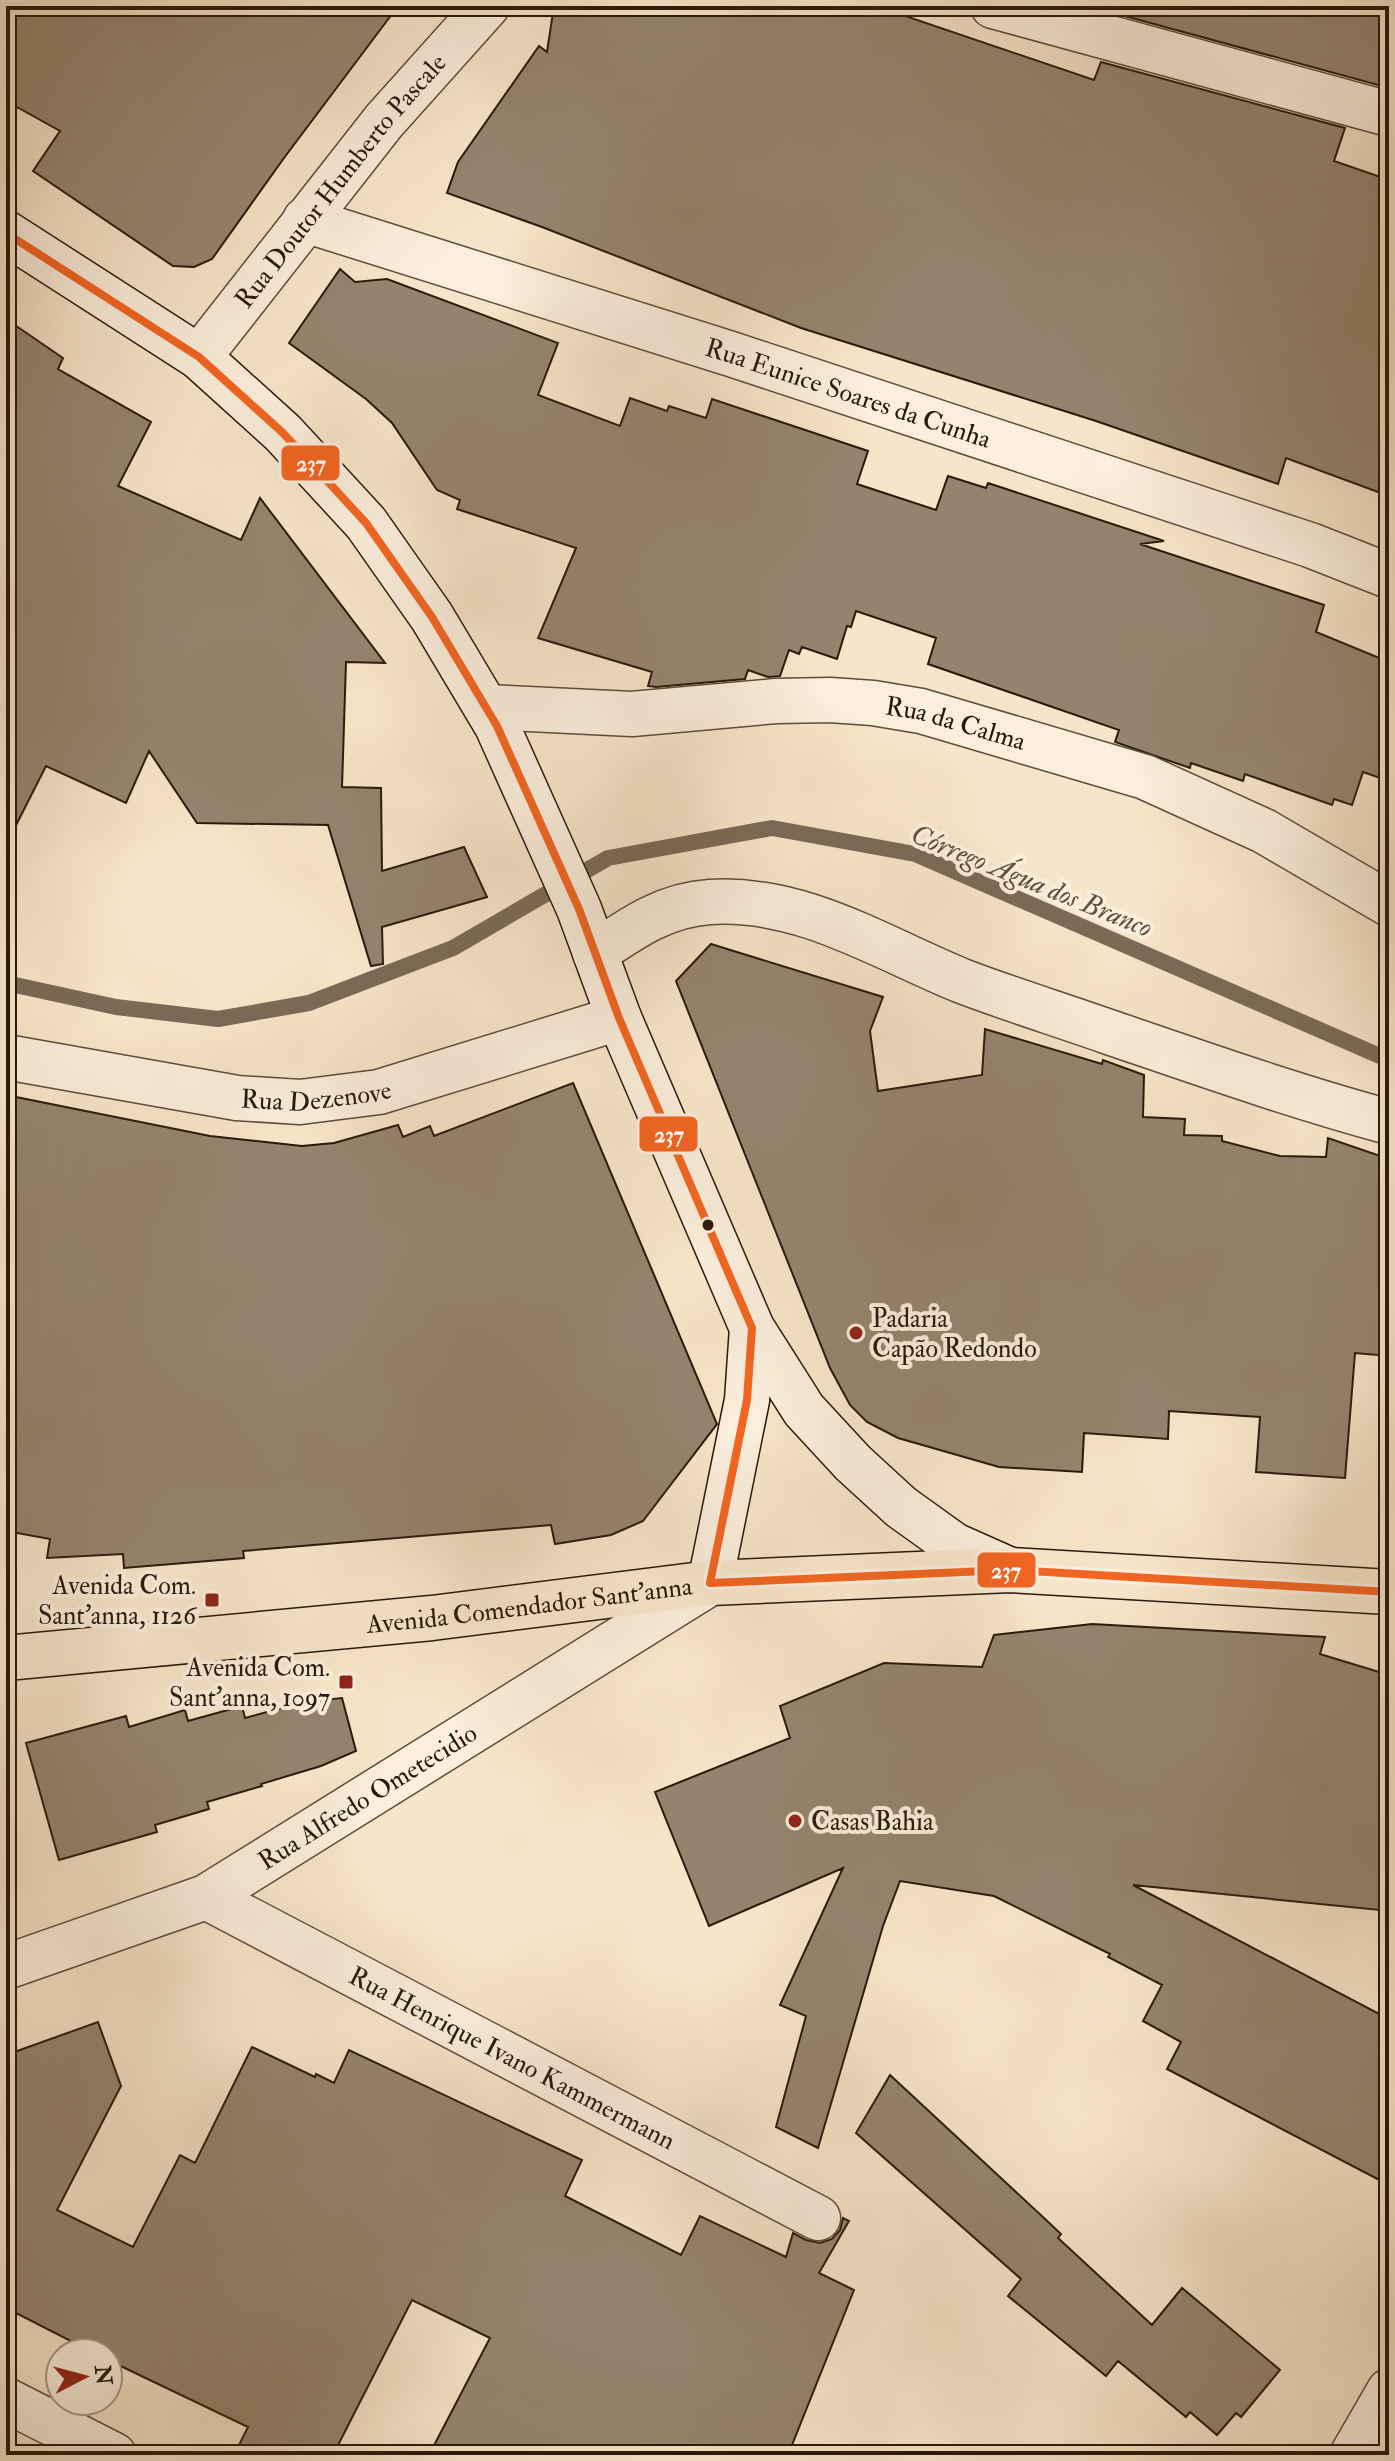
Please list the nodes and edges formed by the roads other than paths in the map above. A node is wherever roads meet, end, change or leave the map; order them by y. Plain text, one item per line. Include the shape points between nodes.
1 (487, 6) edge
2 (993, 6) edge
3 (1389, 114) edge
4 (305, 220) junction
5 (6, 233) edge
6 (199, 357) junction
7 (1389, 576) edge
8 (492, 716) junction
9 (1389, 904) edge
10 (591, 940) junction
11 (619, 1018) junction
12 (6, 1057) edge
13 (1389, 1122) edge
14 (752, 1328) junction
15 (1010, 1570) junction
16 (710, 1583) junction
17 (1389, 1592) edge
18 (9, 1655) edge
19 (206, 1897) junction
20 (6, 1967) edge
21 (818, 2218) dead end
22 (1389, 2391) edge
23 (6, 2400) edge
24 (114, 2455) edge
25 (1352, 2455) edge

1 - 4 street, Rua Doutor Humberto Pascale
2 - 3 street
4 - 6 street, Rua Doutor Humberto Pascale
4 - 7 street, Rua Eunice Soares da Cunha via 746,359 1310,545
5 - 6 street
6 - 8 street via 283,433 366,523
8 - 9 street, Rua da Calma via 632,714 830,700 921,711 1158,783 1264,831
8 - 10 street
10 - 11 street
10 - 13 street via 675,906 711,902 794,911 977,986
11 - 12 street, Rua Dezenove via 379,1092 300,1102 237,1098
11 - 14 street
14 - 15 street via 804,1410 853,1463 954,1545
14 - 16 street via 747,1400
15 - 16 main road, Avenida Comendador Sant'anna
15 - 17 main road, Avenida Comendador Sant'anna
16 - 18 main road, Avenida Comendador Sant'anna via 432,1618
16 - 19 street, Rua Alfredo Ometecidio
19 - 20 street, Rua Alfredo Ometecidio
19 - 21 street, Rua Henrique Ivano Kammermann
22 - 25 street
23 - 24 street

